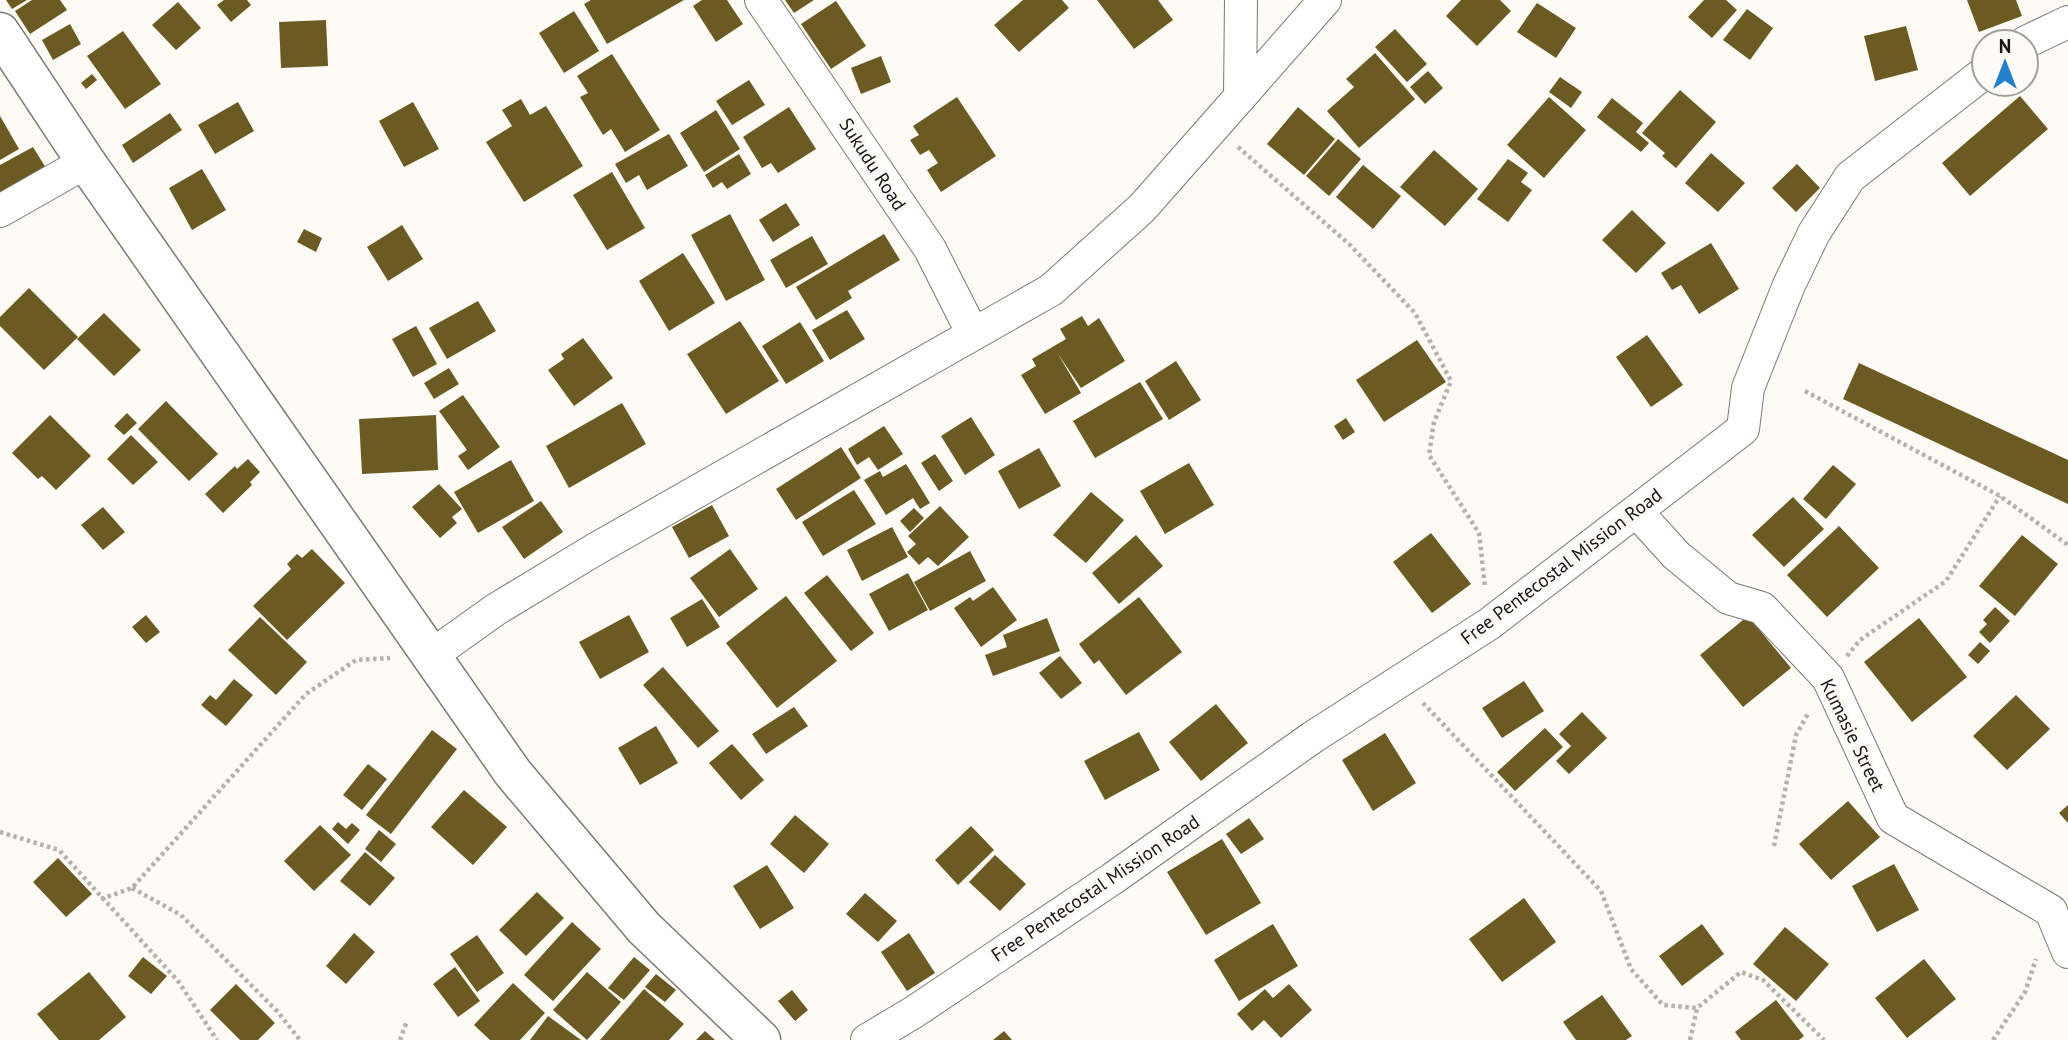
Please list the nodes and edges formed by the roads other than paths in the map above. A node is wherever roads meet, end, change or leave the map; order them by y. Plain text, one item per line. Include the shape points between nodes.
1 (761, 0) edge
2 (1241, 0) edge
3 (1325, 0) edge
4 (2068, 22) edge
5 (0, 32) edge
6 (2040, 35) edge
7 (1970, 84) edge
8 (1240, 97) junction
9 (86, 162) junction
10 (0, 211) edge
11 (974, 334) junction
12 (1636, 511) junction
13 (432, 655) junction
14 (2068, 952) edge
15 (761, 1040) edge
16 (867, 1040) edge

1 - 11 street, Sukudu Road via 930,249
2 - 8 street
3 - 8 street
4 - 6 street
5 - 9 main road
7 - 12 street, Free Pentecostal Mission Road via 1850,177 1814,233 1789,285 1748,388 1743,429
8 - 11 street via 1142,208 1051,290
9 - 10 street
9 - 13 main road
11 - 13 street via 594,550
12 - 14 street, Kumasie Street via 1676,555 1728,598 1762,608 1828,678 1893,818 2051,911
12 - 16 street, Free Pentecostal Mission Road via 1489,624
13 - 15 main road via 513,774 636,918

